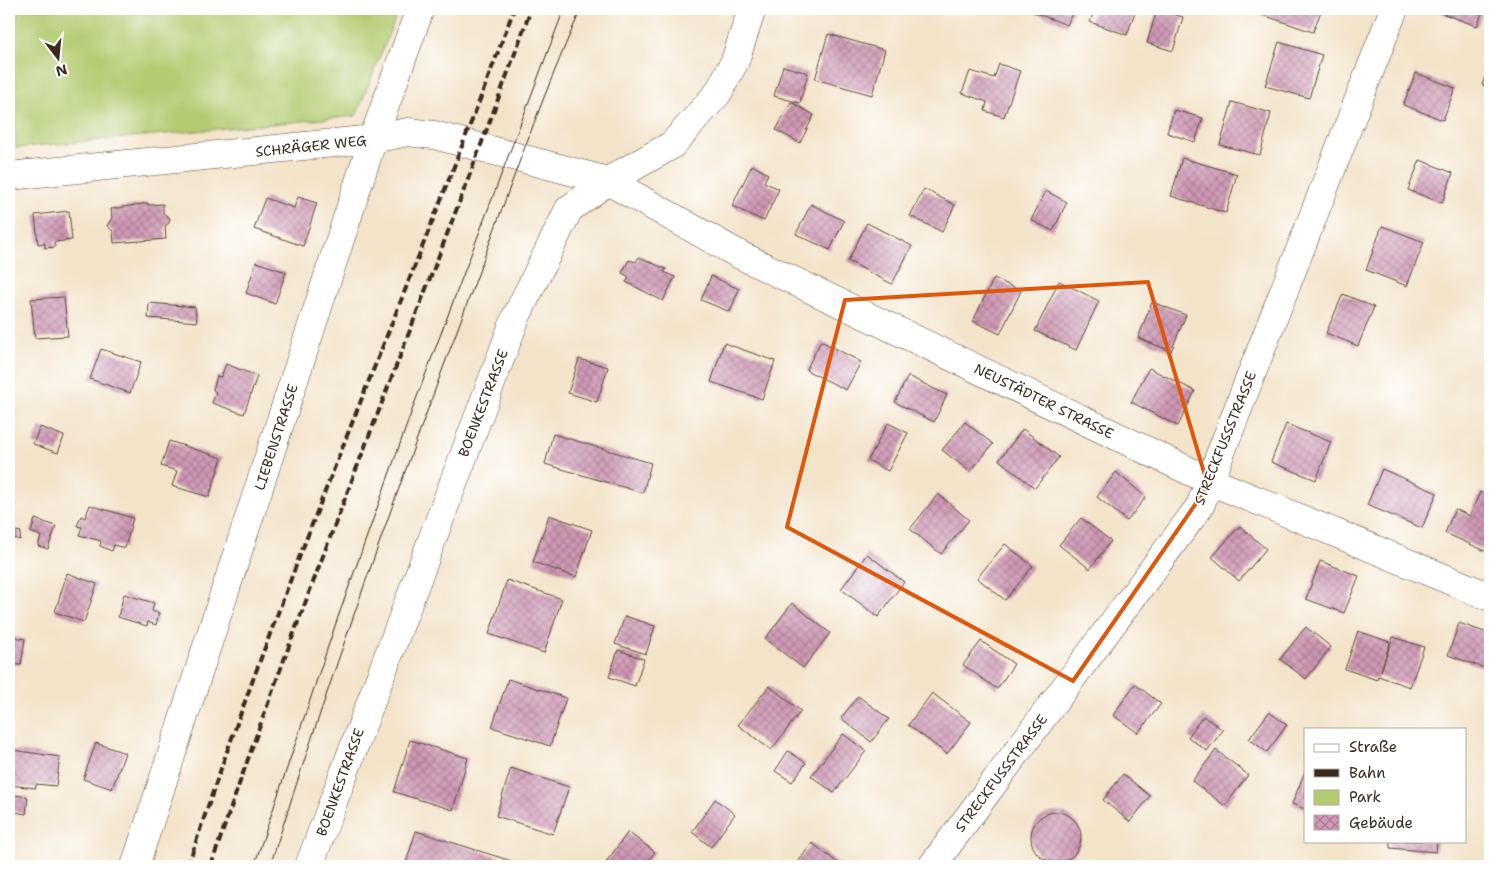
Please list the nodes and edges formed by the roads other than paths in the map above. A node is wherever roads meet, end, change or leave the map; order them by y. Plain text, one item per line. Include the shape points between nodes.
1 (420, 9) edge
2 (752, 9) edge
3 (1394, 9) edge
4 (373, 140) junction
5 (9, 176) edge
6 (608, 181) junction
7 (1210, 481) junction
8 (1490, 597) edge
9 (135, 866) edge
10 (309, 866) edge
11 (932, 866) edge

1 - 4 street, LIEBENSTRASSE
2 - 6 street, BOENKESTRASSE via 736,61 718,93 672,145
3 - 7 street, STRECKFUSSSTRASSE
4 - 5 street, SCHRÄGER WEG
4 - 6 street, SCHRÄGER WEG via 408,132 434,135
4 - 9 street, LIEBENSTRASSE
6 - 7 street, NEUSTÄDTER STRASSE via 740,255
6 - 10 street, BOENKESTRASSE via 569,209 516,318
7 - 8 street, NEUSTÄDTER STRASSE
7 - 11 street, STRECKFUSSSTRASSE via 1200,506

